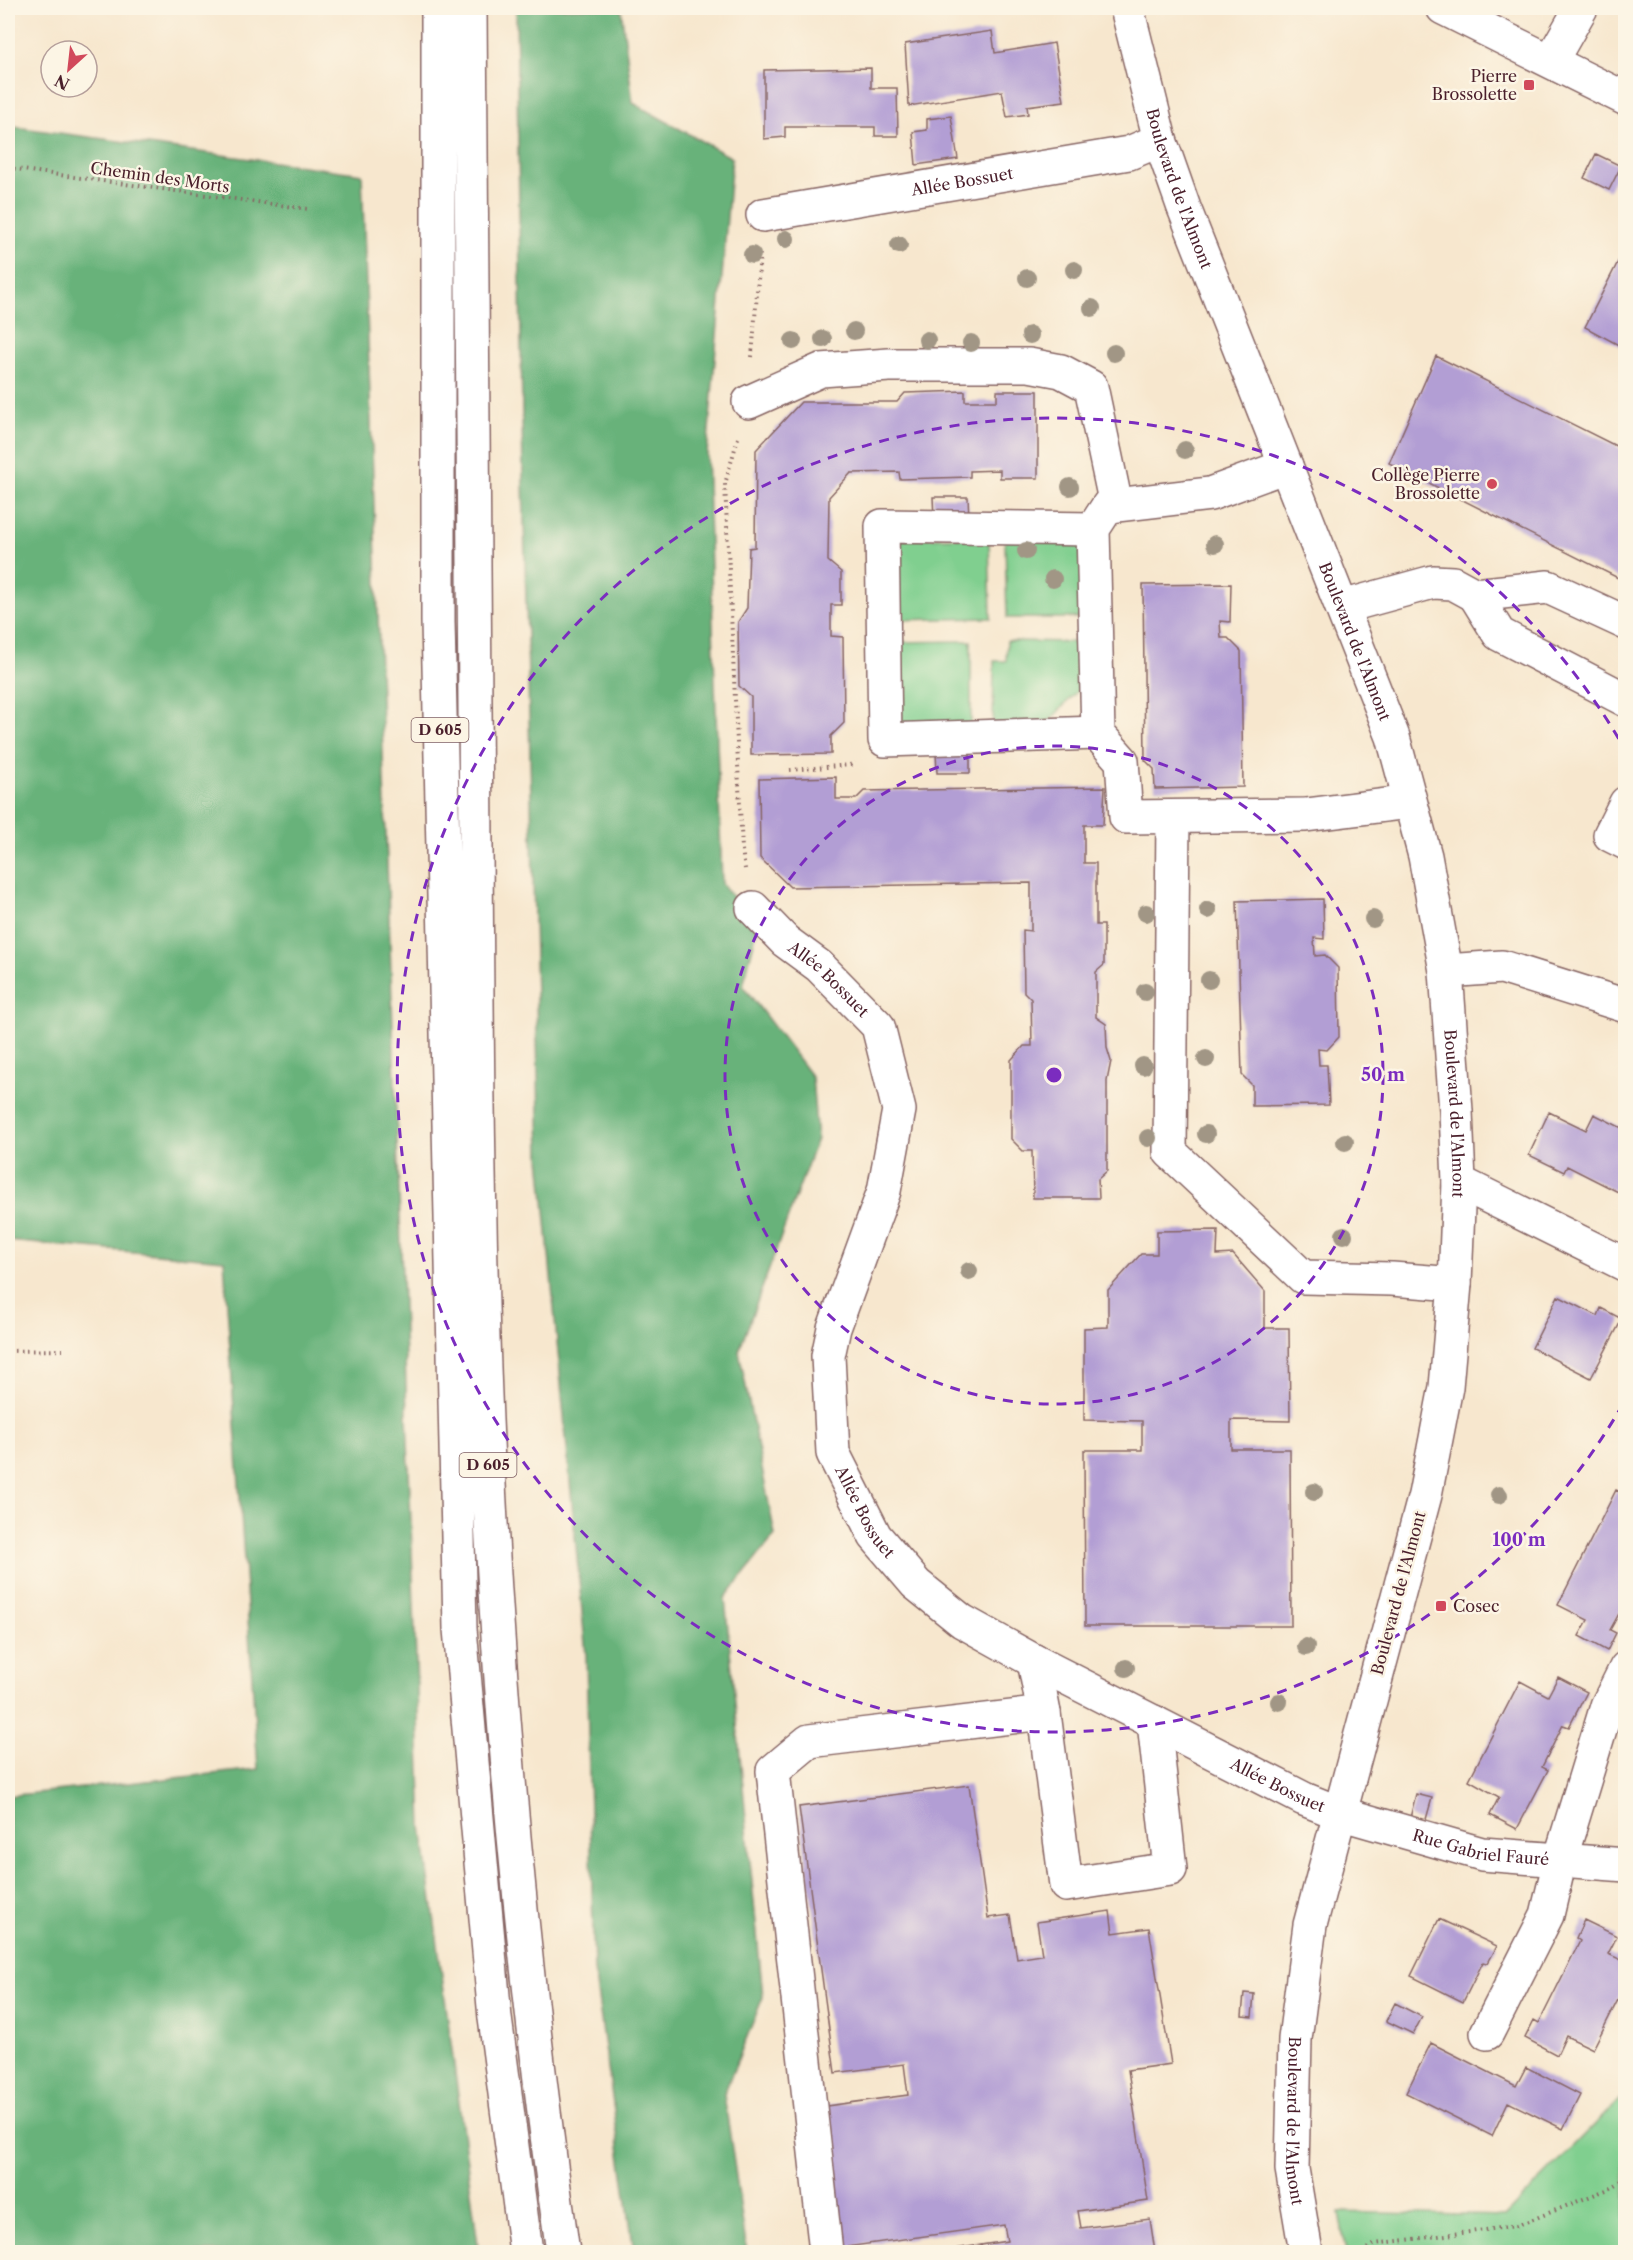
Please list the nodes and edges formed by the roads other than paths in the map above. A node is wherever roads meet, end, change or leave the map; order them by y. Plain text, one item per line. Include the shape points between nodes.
1 (438, 8) edge
2 (470, 8) edge
3 (1127, 8) edge
4 (1443, 8) edge
5 (1581, 8) edge
6 (1551, 62) junction
7 (1626, 99) edge
8 (1160, 140) junction
9 (763, 215) road end
10 (749, 402) road end
11 (1286, 466) junction
12 (1116, 505) junction
13 (1093, 528) junction
14 (1475, 596) junction
15 (1342, 607) junction
16 (1626, 623) edge
17 (1626, 700) edge
18 (1097, 733) junction
19 (1410, 802) junction
20 (1626, 803) edge
21 (1173, 817) junction
22 (1626, 843) edge
23 (753, 908) road end
24 (1446, 971) junction
25 (1626, 1006) edge
26 (1459, 1182) junction
27 (1626, 1265) edge
28 (1455, 1284) junction
29 (1034, 1661) junction
30 (1626, 1668) edge
31 (1044, 1713) junction
32 (1154, 1722) junction
33 (1339, 1813) junction
34 (1560, 1860) junction
35 (1626, 1865) edge
36 (1487, 2033) dead end
37 (826, 2252) edge
38 (526, 2253) edge
39 (563, 2253) edge
40 (1306, 2253) edge

1 - 38 street, D 605 via 438,633 460,1629 495,2018
2 - 39 street, D 605 via 478,1083 486,1418 499,1660 518,1894 538,2079
3 - 8 street, Boulevard de l'Almont
4 - 6 street
5 - 6 street
6 - 7 street
8 - 9 street, Allée Bossuet via 1129,153
8 - 11 street, Boulevard de l'Almont
10 - 12 street via 821,370 967,364 1029,365 1061,371 1091,387
11 - 12 street via 1210,494
11 - 15 street, Boulevard de l'Almont
12 - 13 street via 1108,506
13 - 18 street
13 - 18 street via 882,525 885,740
14 - 15 street via 1453,583 1433,582
14 - 16 street via 1548,586
14 - 17 street via 1499,634
15 - 19 street, Boulevard de l'Almont via 1393,737
18 - 21 street via 1122,761 1126,817
19 - 21 street via 1306,815
19 - 24 street, Boulevard de l'Almont via 1425,856
20 - 22 street via 1610,835
21 - 28 street via 1170,1152 1303,1277
23 - 29 street, Allée Bossuet via 785,941 819,966 878,1026 899,1110 884,1191 838,1317 828,1356 833,1453 875,1536 916,1584 962,1621
24 - 25 street via 1503,967
24 - 26 street, Boulevard de l'Almont
26 - 27 street
26 - 28 street, Boulevard de l'Almont
28 - 33 street, Boulevard de l'Almont via 1446,1386 1425,1495
29 - 31 street
29 - 32 street, Allée Bossuet
30 - 34 street via 1607,1706
31 - 32 street via 1066,1885 1170,1869
31 - 37 street via 809,1742 773,1771
32 - 33 street, Allée Bossuet
33 - 34 street, Rue Gabriel Fauré via 1482,1854
33 - 40 street, Boulevard de l'Almont via 1310,1925 1295,2039 1292,2169
34 - 35 street, Rue Gabriel Fauré
34 - 36 street via 1547,1915

